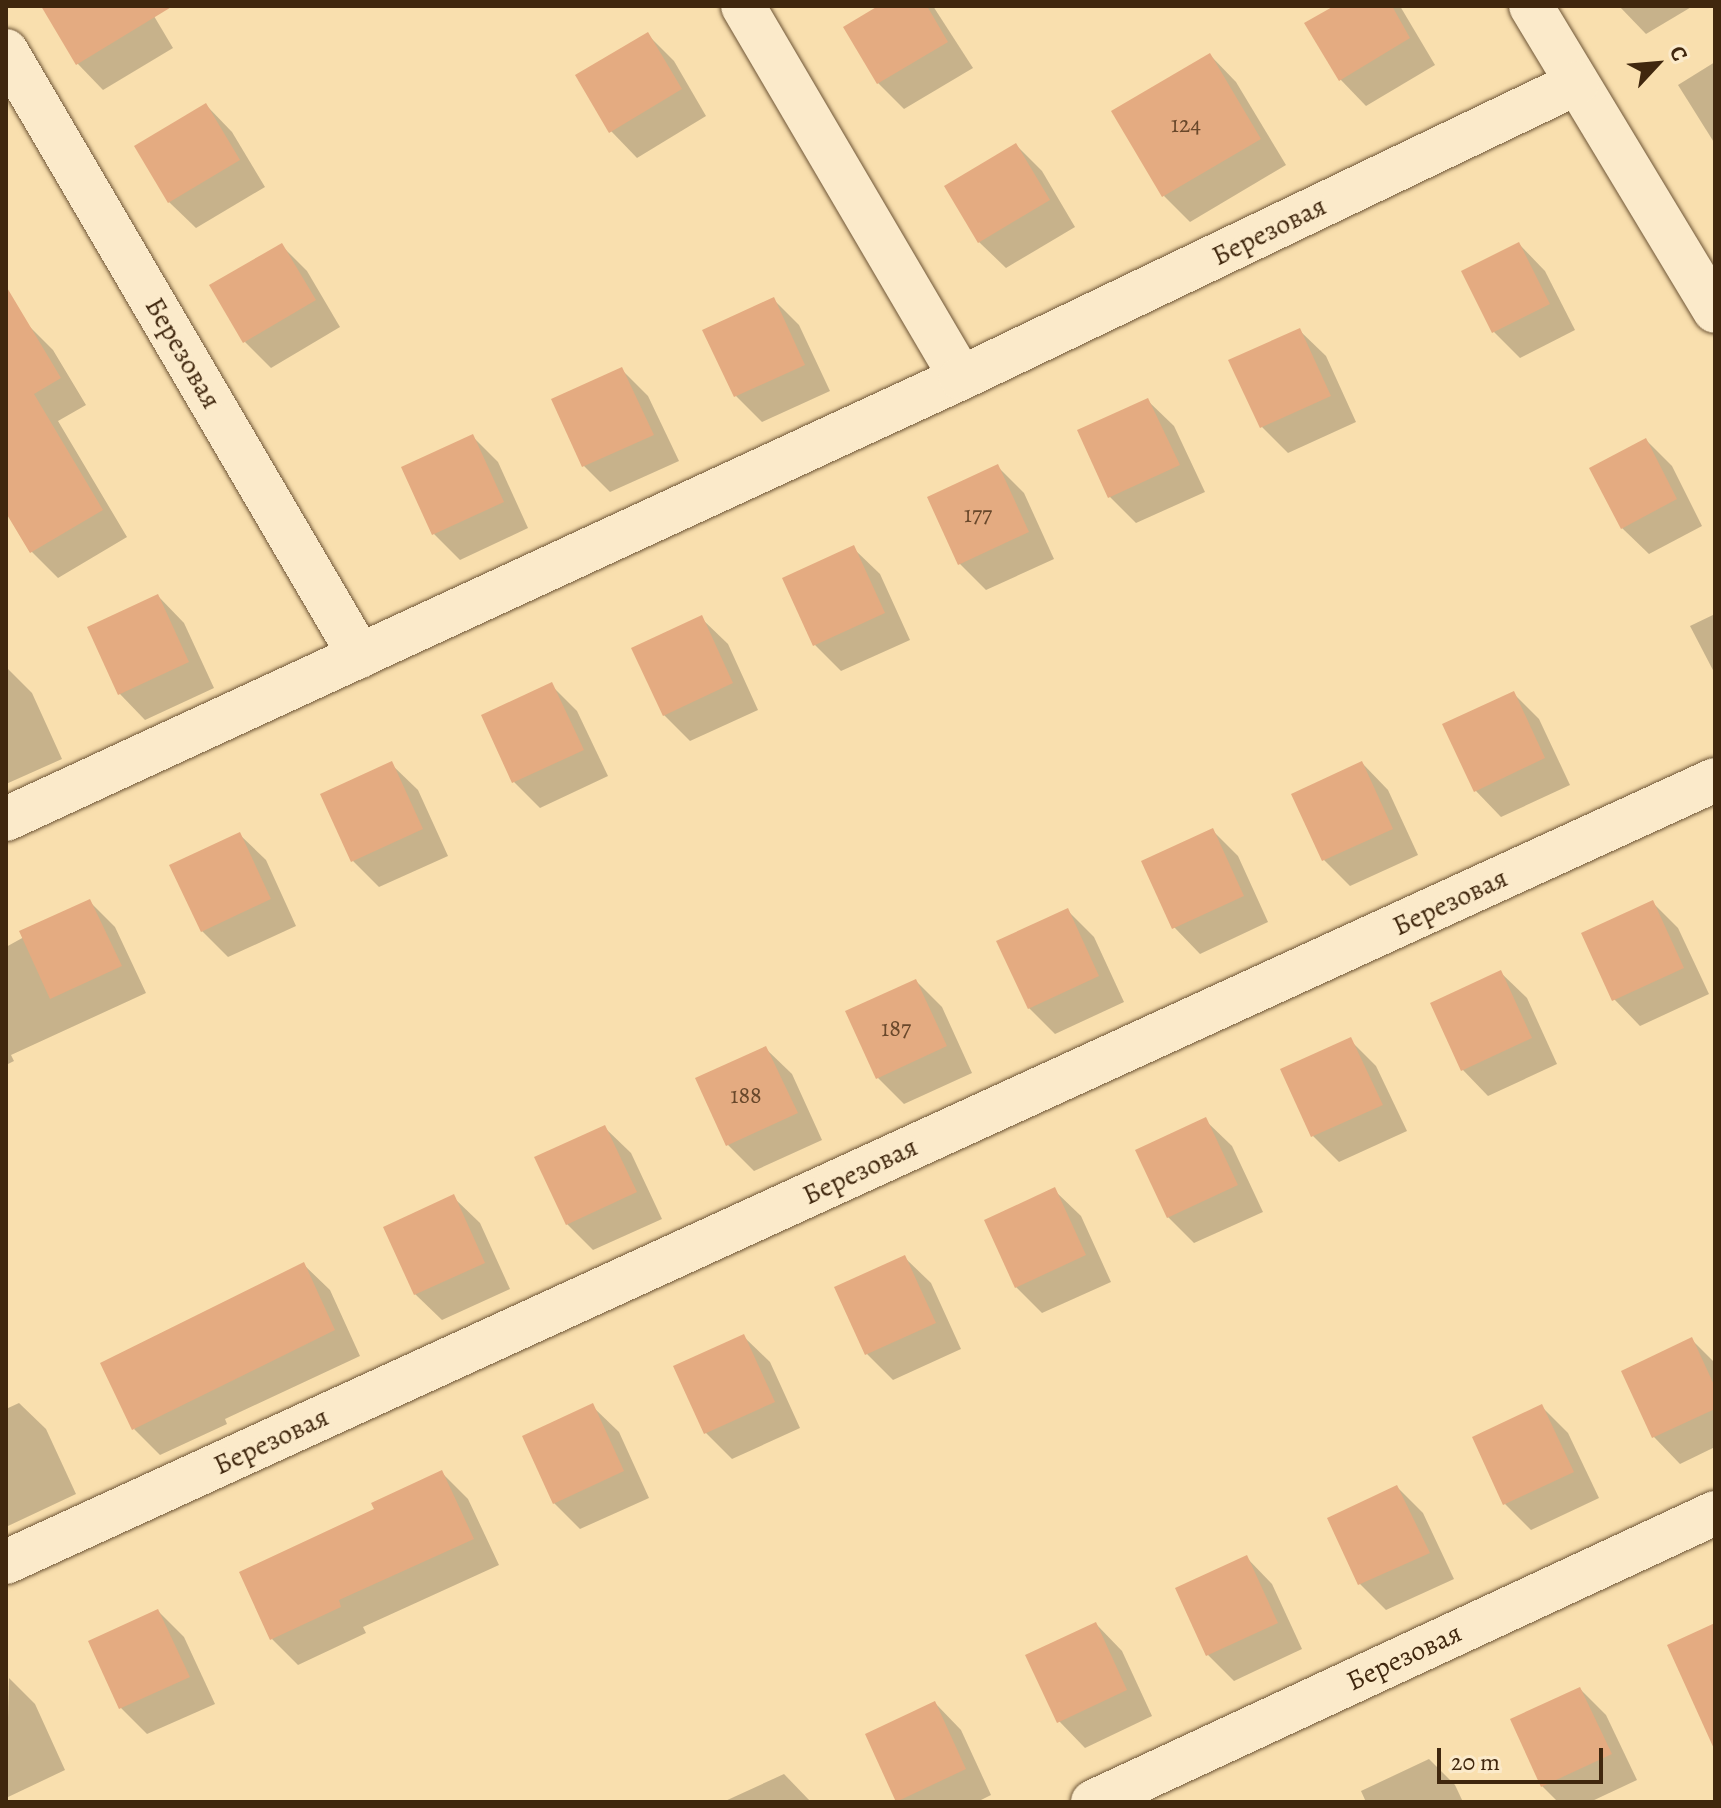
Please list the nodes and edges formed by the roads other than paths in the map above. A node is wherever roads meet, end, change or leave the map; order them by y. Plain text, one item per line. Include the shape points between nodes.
1 (743, 6) edge
2 (1531, 6) edge
3 (6, 51) edge
4 (1577, 83) junction
5 (1715, 311) edge
6 (961, 378) junction
7 (360, 656) junction
8 (1715, 780) edge
9 (6, 819) edge
10 (1715, 1513) edge
11 (6, 1562) edge
12 (1093, 1802) edge

1 - 6 street
2 - 4 street
3 - 7 street, Березовая
4 - 5 street
4 - 6 street, Березовая
6 - 7 street, Березовая
7 - 9 street, Березовая
8 - 11 street, Березовая
10 - 12 street, Березовая

